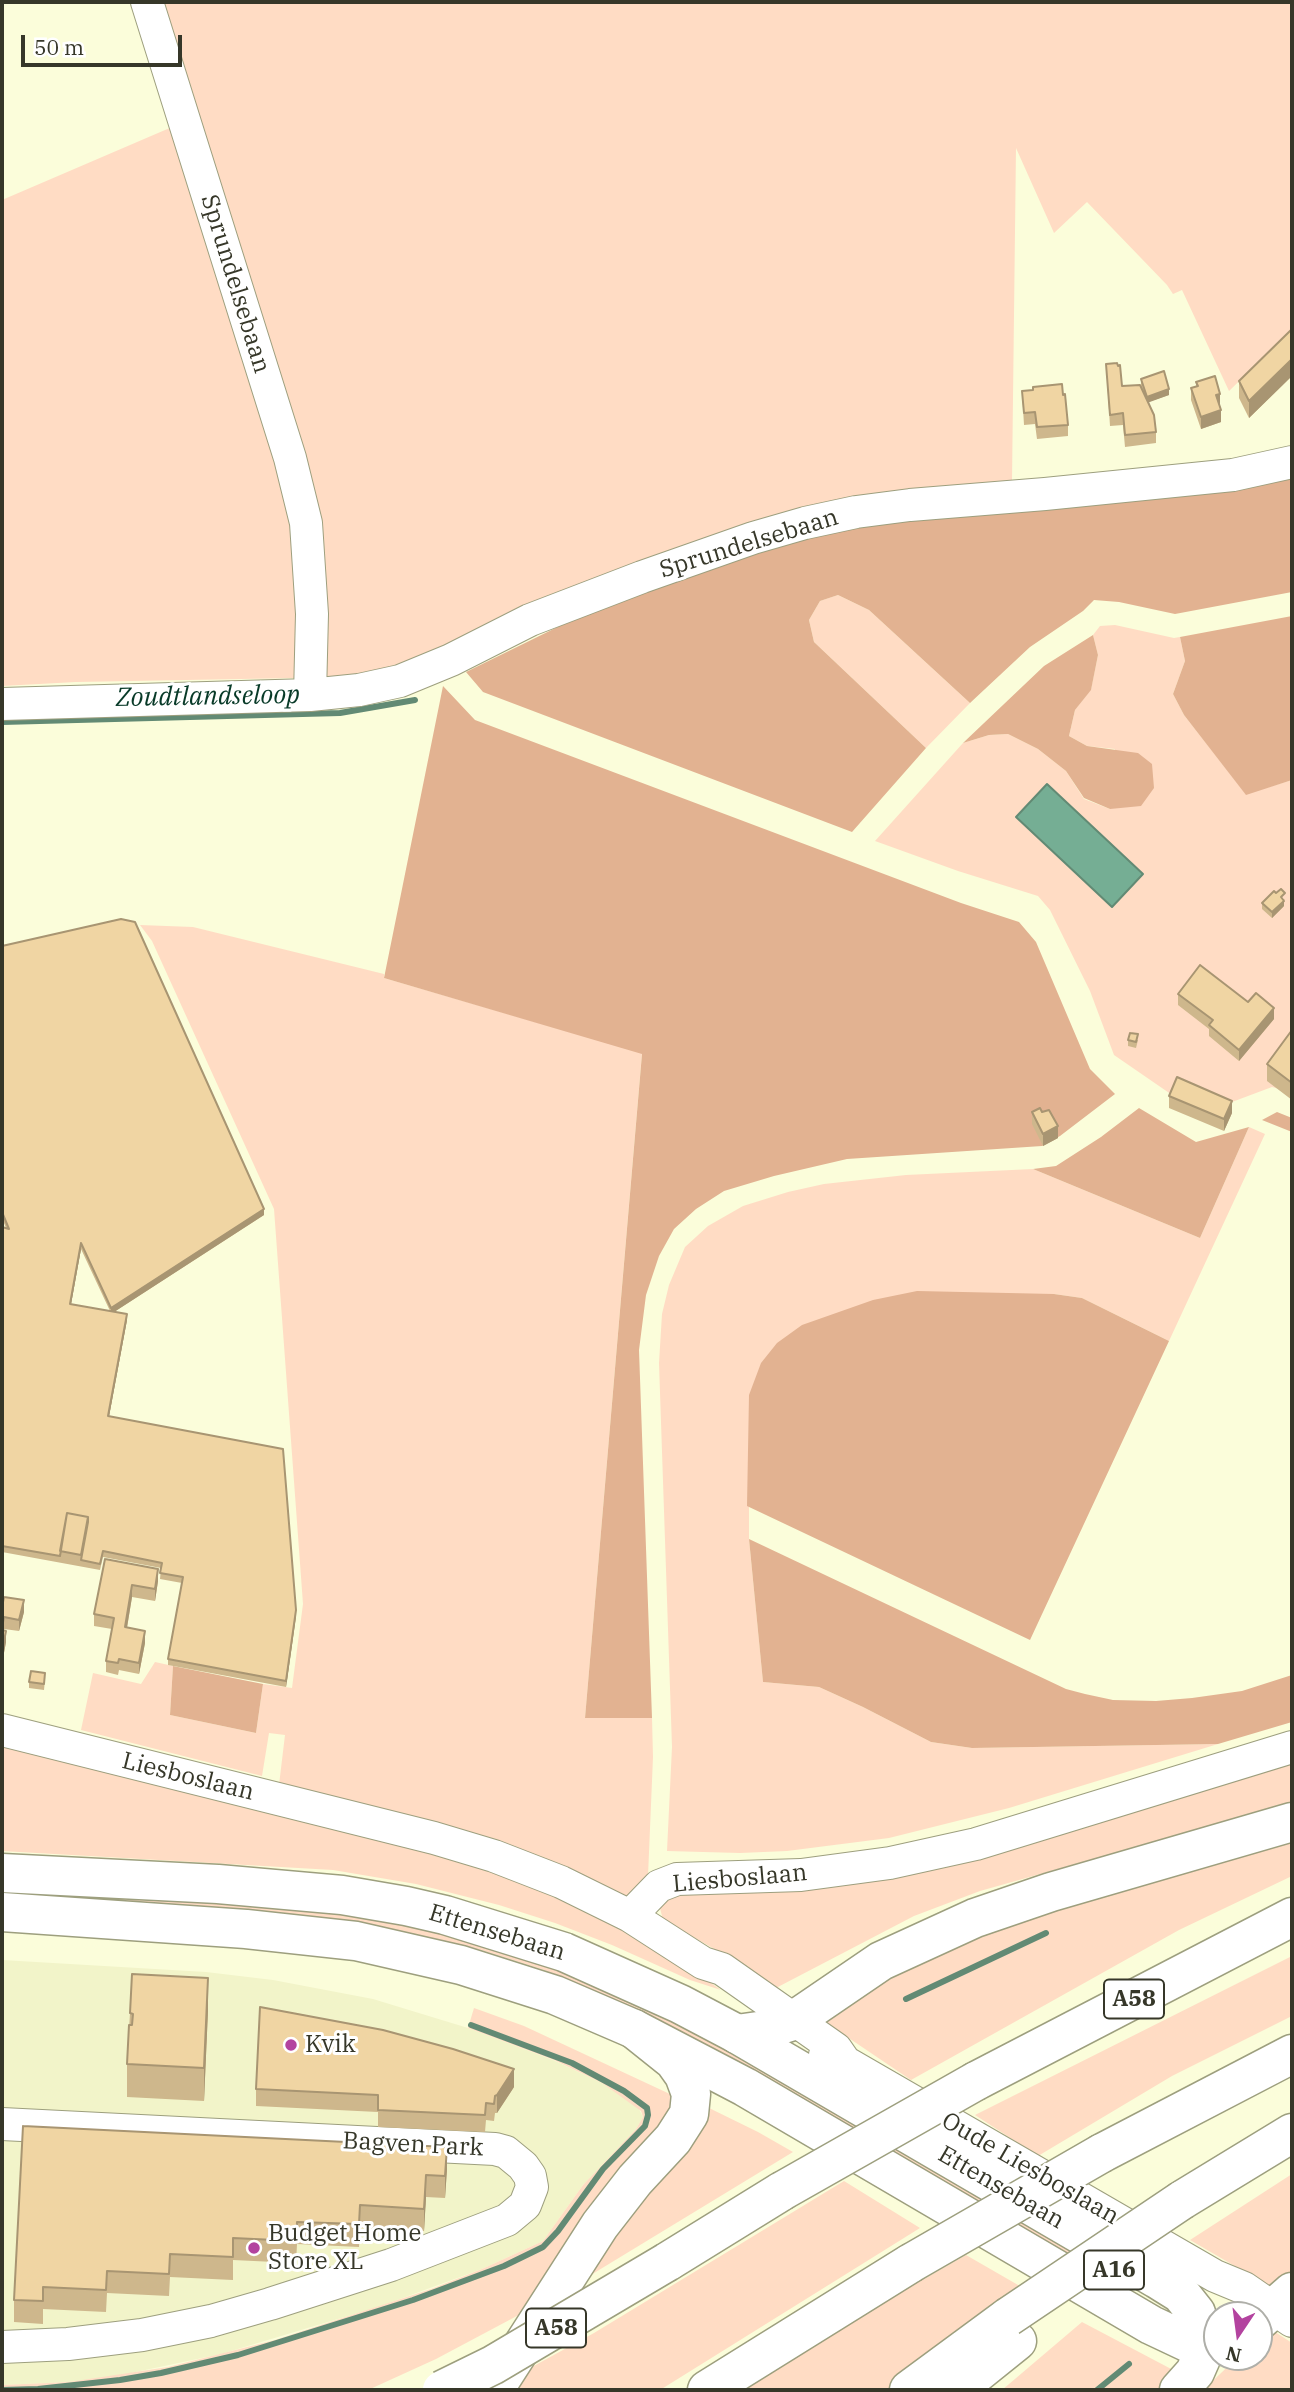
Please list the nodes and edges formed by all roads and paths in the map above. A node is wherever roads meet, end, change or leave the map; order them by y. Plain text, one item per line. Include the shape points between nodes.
1 (147, 2) edge
2 (1292, 462) edge
3 (310, 695) junction
4 (2, 704) edge
5 (2, 1730) edge
6 (1292, 1747) edge
7 (1292, 1822) edge
8 (2, 1873) edge
9 (2, 1912) edge
10 (630, 1916) junction
11 (1292, 1917) edge
12 (787, 2024) junction
13 (634, 2029) junction
14 (737, 2034) junction
15 (1292, 2054) edge
16 (2, 2124) edge
17 (1292, 2133) edge
18 (1292, 2150) edge
19 (1190, 2205) junction
20 (1279, 2316) edge
21 (1019, 2324) junction
22 (1203, 2328) edge
23 (1203, 2345) edge
24 (2, 2347) edge
25 (1203, 2359) edge
26 (442, 2390) edge
27 (494, 2390) edge
28 (707, 2390) edge
29 (909, 2390) edge
30 (956, 2390) edge
31 (1179, 2390) edge

1 - 3 street, Sprundelsebaan via 306,523 312,614
2 - 3 street, Sprundelsebaan via 1233,475 910,505 805,523 530,620 400,681
3 - 4 street, Sprundelsebaan
5 - 10 street, Liesboslaan via 470,1849 561,1882
6 - 10 street, Liesboslaan via 976,1844 890,1863 801,1874 677,1879 659,1886
7 - 12 main road via 1051,1892 954,1926 881,1961
8 - 14 main road, Ettensebaan via 269,1887 406,1906 564,1952
9 - 13 main road, Ettensebaan via 356,1941 493,1974
10 - 12 street, Oude Liesboslaan via 703,1963 713,1981
11 - 26 main road, A58, bridge via 976,2081 782,2191 493,2365
12 - 14 main road
12 - 20 street, Oude Liesboslaan via 825,2055 845,2062 1215,2276 1237,2299
13 - 23 main road, Ettensebaan via 756,2093 1151,2325
13 - 27 main road, A58 via 674,2061 684,2075 691,2094 689,2114 600,2225
14 - 22 main road, Ettensebaan via 1181,2294
15 - 28 main road, bridge via 1102,2153 911,2263
16 - 24 street, Bagven Park via 495,2149 523,2166 532,2187 525,2205 507,2220 391,2265 270,2304 142,2335
17 - 19 main road
18 - 19 main road
19 - 21 main road, bridge
21 - 29 main road
21 - 30 main road
25 - 31 main road

